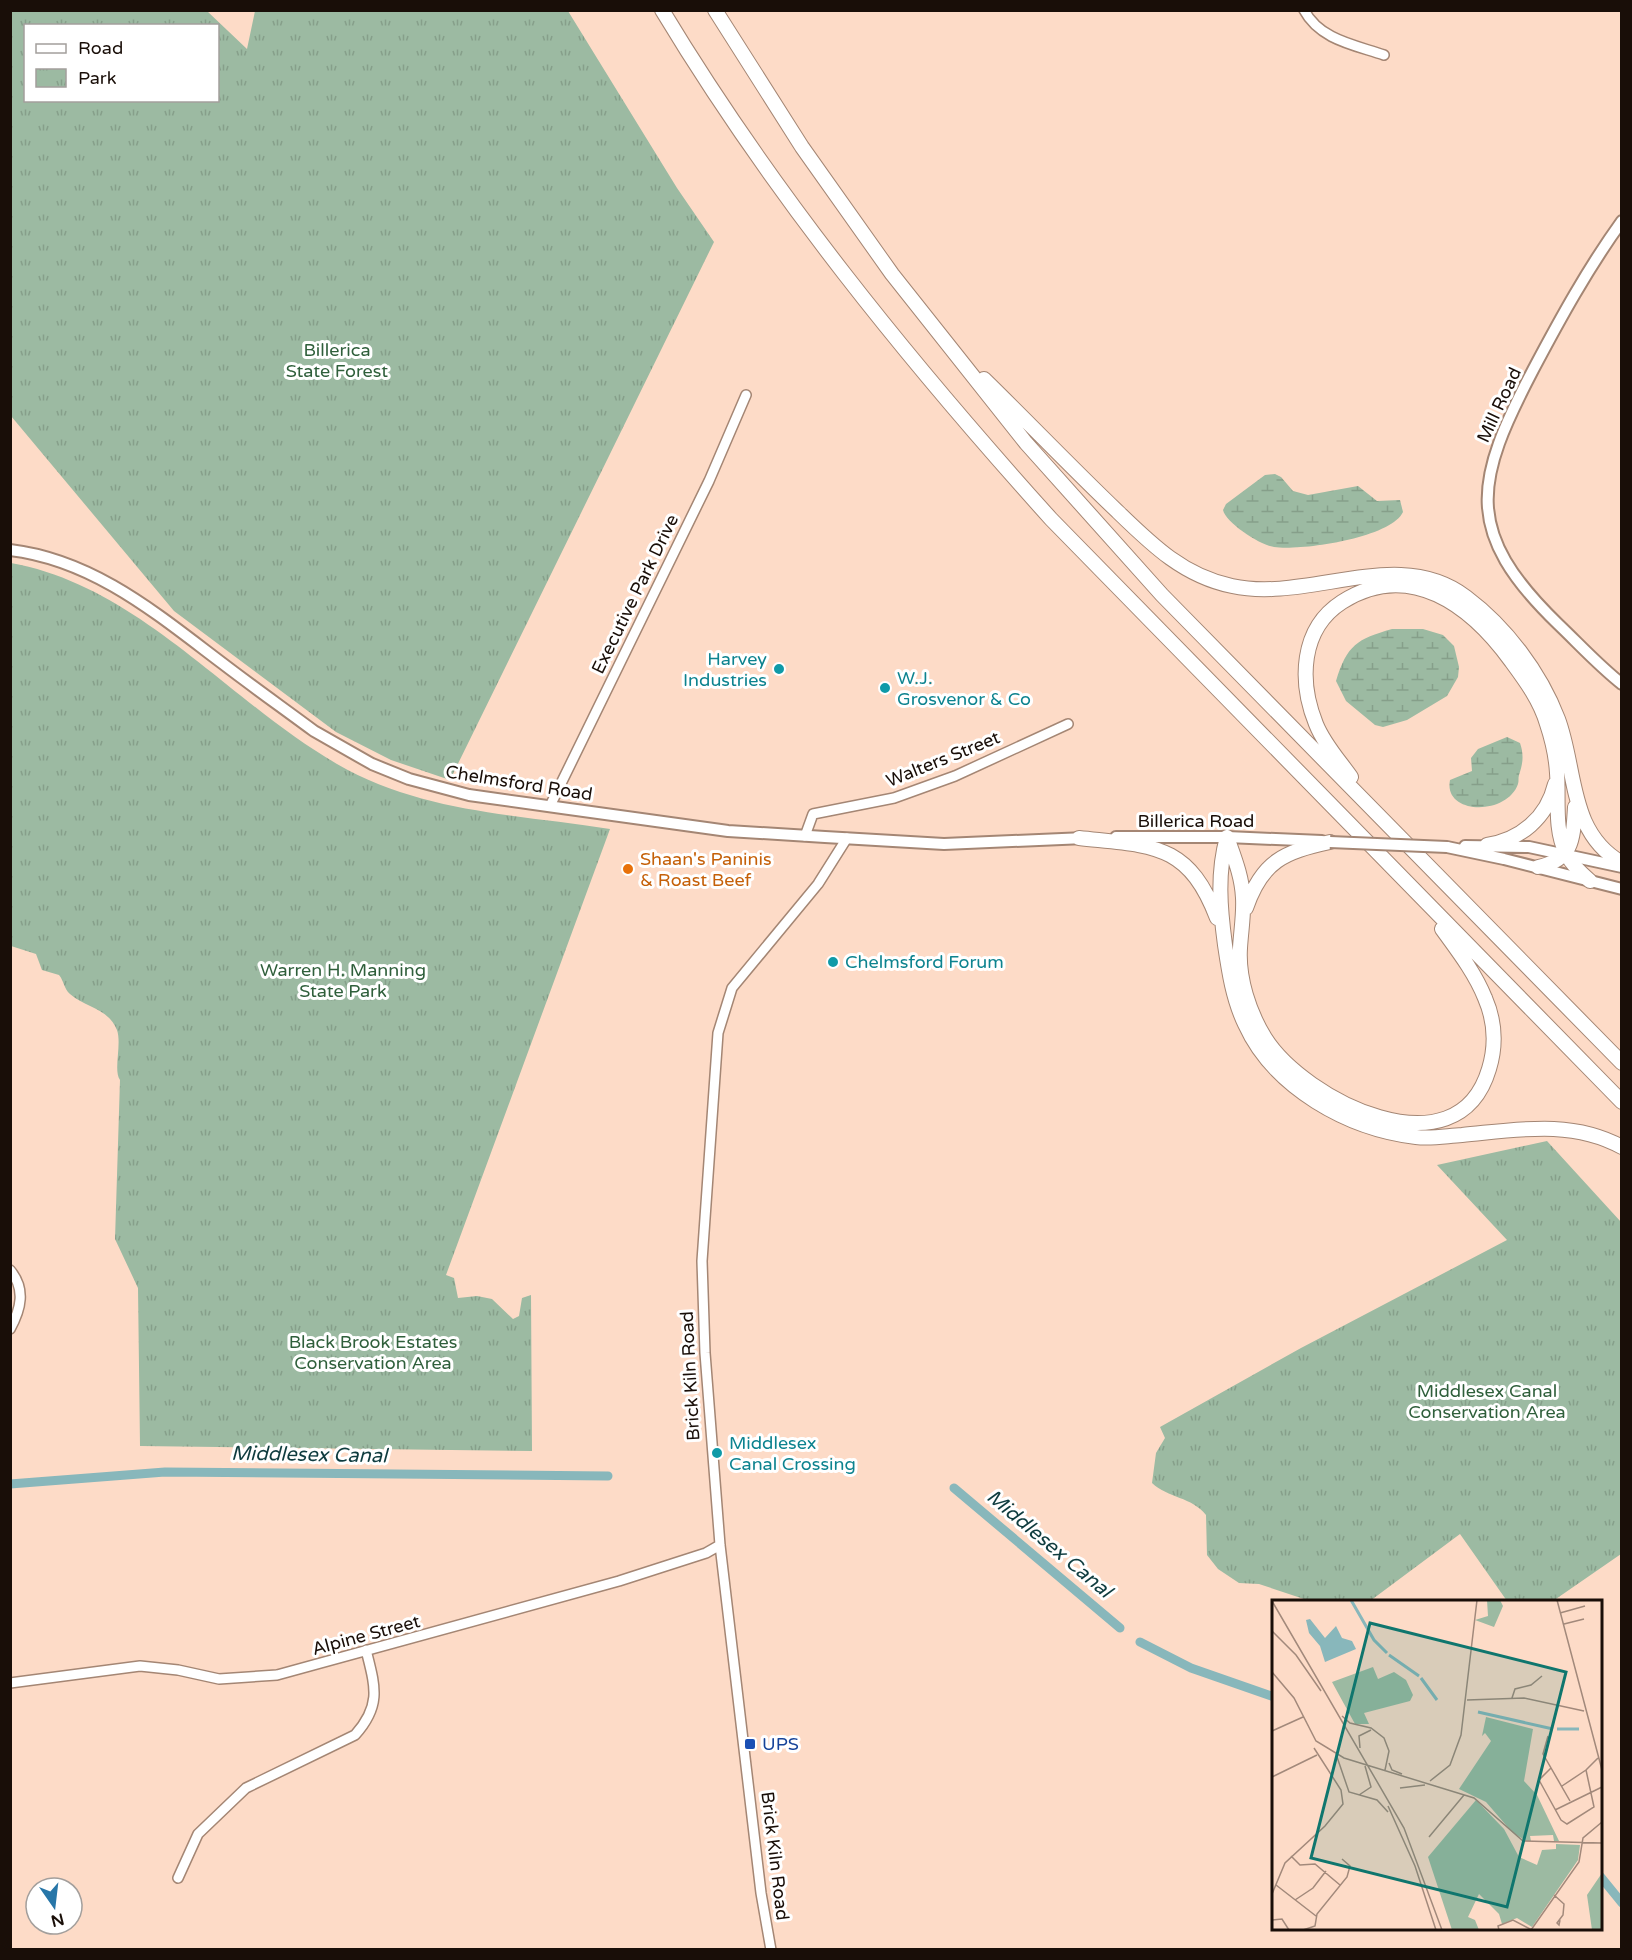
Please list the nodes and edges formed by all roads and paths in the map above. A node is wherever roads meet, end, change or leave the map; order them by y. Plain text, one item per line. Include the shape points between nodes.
1 (662, 10) edge
2 (715, 10) edge
3 (1304, 10) edge
4 (1384, 55) dead end
5 (1622, 221) edge
6 (942, 339) junction
7 (746, 395) dead end
8 (10, 550) edge
9 (1622, 684) edge
10 (1068, 724) dead end
11 (1557, 773) junction
12 (1574, 787) junction
13 (550, 806) junction
14 (1390, 826) junction
15 (805, 836) junction
16 (1227, 837) junction
17 (847, 838) junction
18 (1079, 838) junction
19 (1330, 842) junction
20 (944, 844) joint
21 (1487, 845) junction
22 (1447, 847) junction
23 (1566, 854) junction
24 (1622, 863) edge
25 (1538, 867) junction
26 (1622, 867) edge
27 (1590, 881) junction
28 (1412, 889) junction
29 (1622, 889) edge
30 (1243, 915) junction
31 (1224, 935) junction
32 (1622, 1063) edge
33 (1622, 1102) edge
34 (1622, 1147) edge
35 (10, 1270) edge
36 (10, 1329) edge
37 (720, 1545) junction
38 (366, 1650) junction
39 (10, 1683) edge
40 (178, 1878) dead end
41 (771, 1950) edge

1 - 28 highway via 792,204 948,402 1051,519
2 - 6 highway via 802,147
3 - 4 street via 1315,26 1330,37
5 - 9 main road, Mill Road via 1573,296 1505,424 1492,459 1488,502 1496,542 1515,579
6 - 12 highway via 1150,544 1188,570 1231,586 1280,590 1407,574 1442,582 1464,595 1509,638 1546,692 1565,742
6 - 14 highway via 1113,542
7 - 13 street, Executive Park Drive via 709,482
8 - 13 main road, Chelmsford Road via 89,572 127,593 314,731 372,764 460,793
10 - 15 street, Walters Street via 955,776 894,798 813,814
11 - 14 highway via 1546,722 1534,695 1482,625 1454,602 1430,591 1399,585 1372,589 1342,602 1321,621 1310,642 1305,676 1310,705 1326,743
11 - 21 highway via 1548,801 1525,831 1508,841
11 - 23 highway via 1559,826
12 - 23 highway via 1574,822
12 - 24 highway via 1587,831
13 - 15 main road, Chelmsford Road via 729,831
14 - 32 highway
15 - 17 main road, Chelmsford Road
16 - 18 main road, Billerica Road
16 - 19 main road, Billerica Road
16 - 30 highway via 1241,880
16 - 31 highway via 1219,886
17 - 20 main road, Chelmsford Road
17 - 37 street, Brick Kiln Road via 818,885 732,988 718,1033 702,1261 707,1402
18 - 20 main road, Billerica Road
18 - 31 highway via 1152,847 1181,860 1204,887
19 - 22 main road, Billerica Road, bridge
19 - 30 highway via 1294,851 1269,866 1256,883
21 - 22 main road, Billerica Road
21 - 23 main road, Billerica Road
22 - 25 main road, Billerica Road
23 - 25 highway via 1557,862
23 - 26 main road, Billerica Road
23 - 27 highway
25 - 27 main road, Billerica Road
27 - 29 main road, Billerica Road
28 - 30 highway via 1468,965 1486,1000 1493,1027 1494,1053 1486,1079 1472,1100 1450,1116 1426,1123 1392,1121 1344,1104 1304,1080 1276,1053 1246,995 1240,954
28 - 33 highway
31 - 34 highway via 1236,1002 1254,1040 1292,1085 1335,1112 1383,1130 1417,1137 1545,1127 1591,1133
35 - 36 street via 21,1297
37 - 38 street, Alpine Street via 619,1581
37 - 41 street, Brick Kiln Road
38 - 39 street, Alpine Street via 277,1676 248,1679 219,1679 140,1666
38 - 40 street via 375,1692 366,1724 356,1735 246,1788 198,1834

